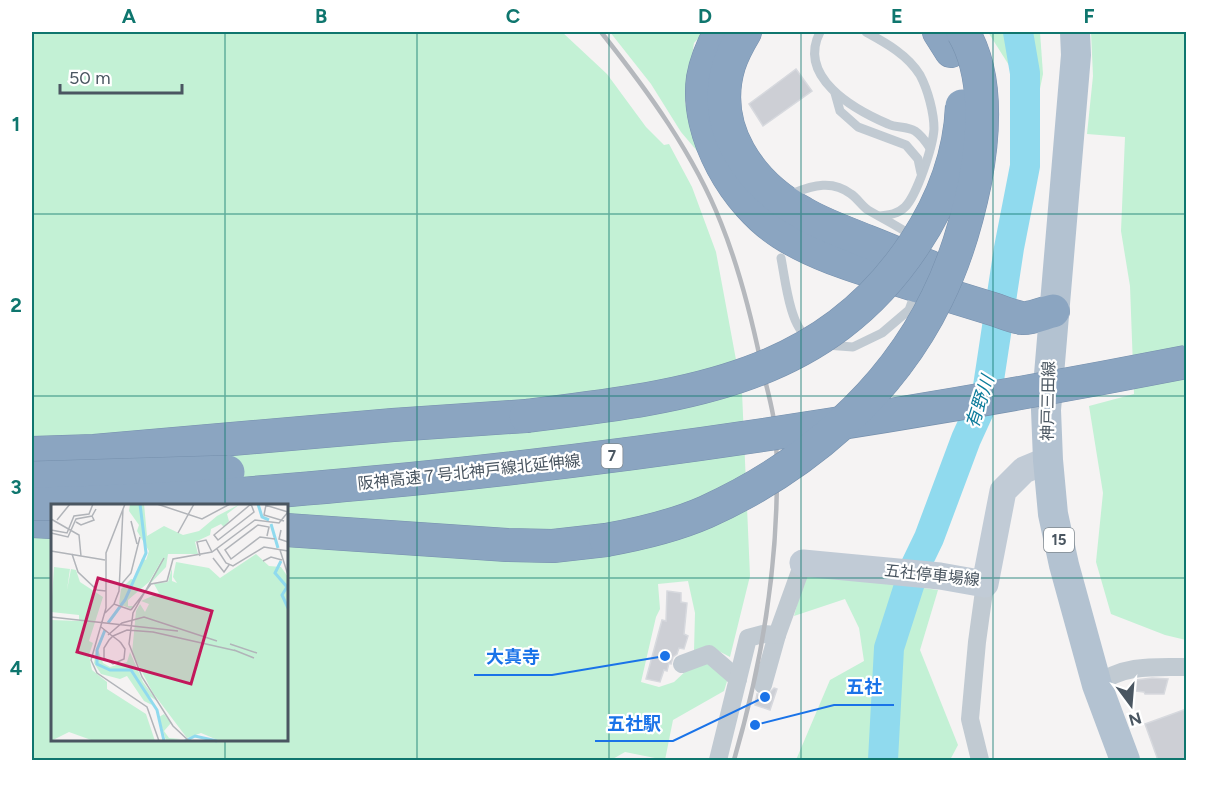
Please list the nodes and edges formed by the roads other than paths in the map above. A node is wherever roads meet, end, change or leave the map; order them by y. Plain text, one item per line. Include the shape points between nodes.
1 (720, 32) edge
2 (745, 32) edge
3 (820, 32) edge
4 (866, 32) edge
5 (939, 32) edge
6 (963, 32) edge
7 (1075, 32) edge
8 (835, 93) junction
9 (930, 148) junction
10 (921, 175) junction
11 (794, 193) dead end
12 (880, 216) junction
13 (781, 258) dead end
14 (934, 271) junction
15 (1034, 308) junction
16 (1186, 343) edge
17 (1186, 362) edge
18 (32, 453) edge
19 (1048, 460) junction
20 (32, 478) edge
21 (32, 504) edge
22 (32, 521) edge
23 (51, 522) edge
24 (288, 530) edge
25 (803, 563) joint
26 (985, 584) junction
27 (777, 635) junction
28 (682, 664) dead end
29 (1186, 667) edge
30 (738, 679) junction
31 (763, 685) dead end
32 (1097, 685) junction
33 (718, 760) edge
34 (979, 760) edge
35 (1125, 760) edge

1 - 14 highway via 708,55 703,105 719,159 757,214 807,248
2 - 14 highway via 729,65 725,105 736,148 747,166 762,184 803,214
3 - 8 lane via 813,52 818,70
4 - 9 lane via 903,56 920,75 934,128
5 - 18 highway, bridge via 957,66 962,98 958,144 938,204 903,262 860,309 826,335 781,361 683,393 559,412
6 - 24 highway, bridge via 977,69 982,114 978,169 952,263 920,330 889,374 854,414 822,441 749,489 694,516 649,532 606,540 553,546
7 - 15 main road, 神戸三田線 / 15 via 1076,55
8 - 9 lane via 890,125 913,129
8 - 10 lane via 840,111 858,127 906,145 918,159
9 - 10 lane
10 - 12 lane via 906,207 893,215
11 - 12 lane via 830,185 850,193
12 - 14 lane via 895,224
13 - 14 lane via 795,321 803,334 828,347 853,347 882,333 909,310
14 - 15 highway
15 - 19 main road, 神戸三田線 / 15
16 - 20 highway, 阪神高速７号北神戸線北延伸線 / 7, bridge via 795,415 640,434 285,469
17 - 21 highway, 阪神高速７号北神戸線北延伸線 / 7, bridge via 908,413 637,453 254,494
19 - 26 main road, 五社停車場線 via 1024,470 1004,491
19 - 32 main road, 神戸三田線 / 15 via 1053,514
22 - 23 highway
25 - 26 main road, 五社停車場線
25 - 27 street
26 - 34 street via 970,719
27 - 30 street via 748,638
27 - 31 street
28 - 30 street via 709,654
29 - 32 street via 1130,668
30 - 33 street
32 - 35 main road, 神戸三田線 / 15

